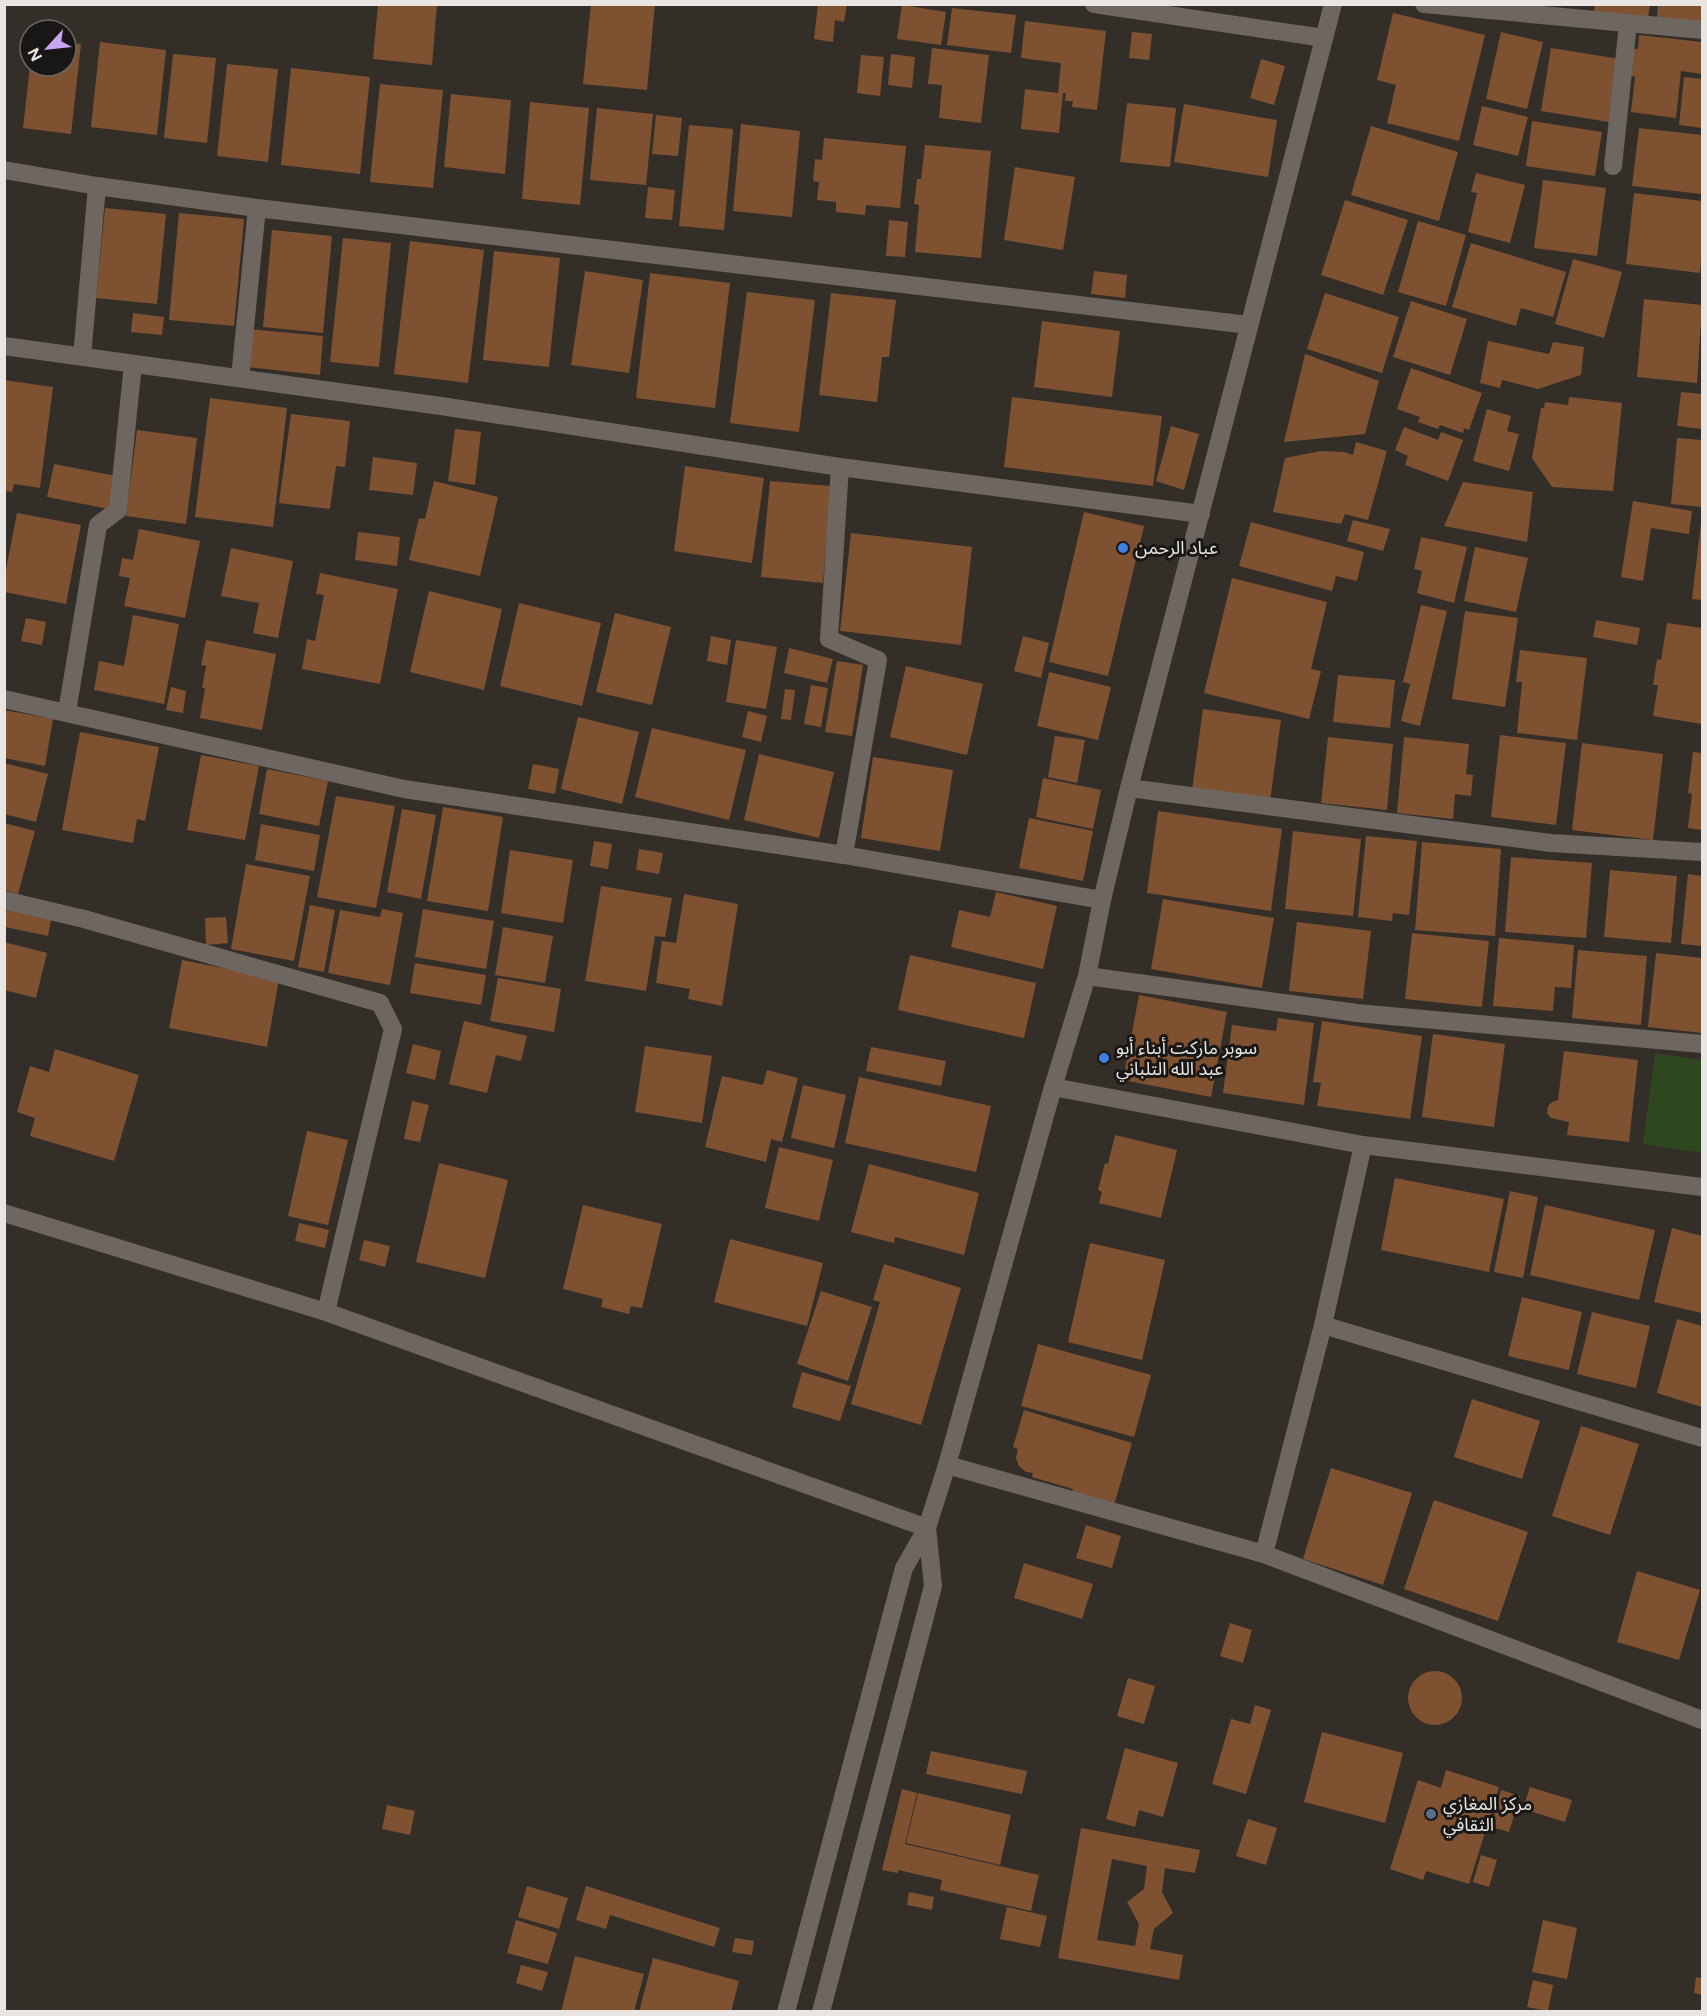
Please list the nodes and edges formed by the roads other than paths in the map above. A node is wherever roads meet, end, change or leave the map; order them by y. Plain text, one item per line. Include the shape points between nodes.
1 (1094, 4) edge
2 (1333, 4) edge
3 (1424, 4) edge
4 (1628, 24) junction
5 (1702, 30) edge
6 (1324, 38) junction
7 (1613, 166) dead end
8 (4, 170) edge
9 (97, 186) junction
10 (257, 208) junction
11 (1249, 325) junction
12 (4, 346) edge
13 (82, 357) junction
14 (133, 364) junction
15 (240, 378) junction
16 (840, 466) junction
17 (1201, 514) junction
18 (4, 699) edge
19 (67, 712) junction
20 (1129, 788) junction
21 (1702, 852) edge
22 (844, 855) junction
23 (4, 900) edge
24 (1102, 900) junction
25 (1087, 976) junction
26 (1702, 1044) edge
27 (1053, 1087) junction
28 (1363, 1145) junction
29 (1702, 1186) edge
30 (4, 1213) edge
31 (326, 1312) junction
32 (1323, 1325) junction
33 (1702, 1438) edge
34 (946, 1465) junction
35 (927, 1528) junction
36 (1264, 1554) junction
37 (1702, 1720) edge
38 (786, 2012) edge
39 (822, 2012) edge

1 - 6 street
2 - 6 street
3 - 4 street
4 - 5 street
4 - 7 street
6 - 11 street
8 - 9 street
9 - 10 street
9 - 13 street
10 - 11 street
10 - 15 street
11 - 17 street
12 - 13 street
13 - 14 street
14 - 15 street
14 - 19 street via 118,510 98,525
15 - 16 street
16 - 17 street
16 - 22 street via 829,639 878,660
17 - 20 street
18 - 19 street
19 - 22 street via 404,789
20 - 21 street via 1551,843
20 - 24 street
22 - 24 street
23 - 31 street via 380,1003 393,1029
24 - 25 street
25 - 26 street via 1357,1013
25 - 27 street
27 - 28 street
27 - 34 street
28 - 29 street
28 - 32 street
30 - 31 street
31 - 35 street
32 - 33 street
32 - 36 street
34 - 35 street
34 - 36 street
35 - 38 street via 904,1568
35 - 39 street via 933,1586
36 - 37 street

